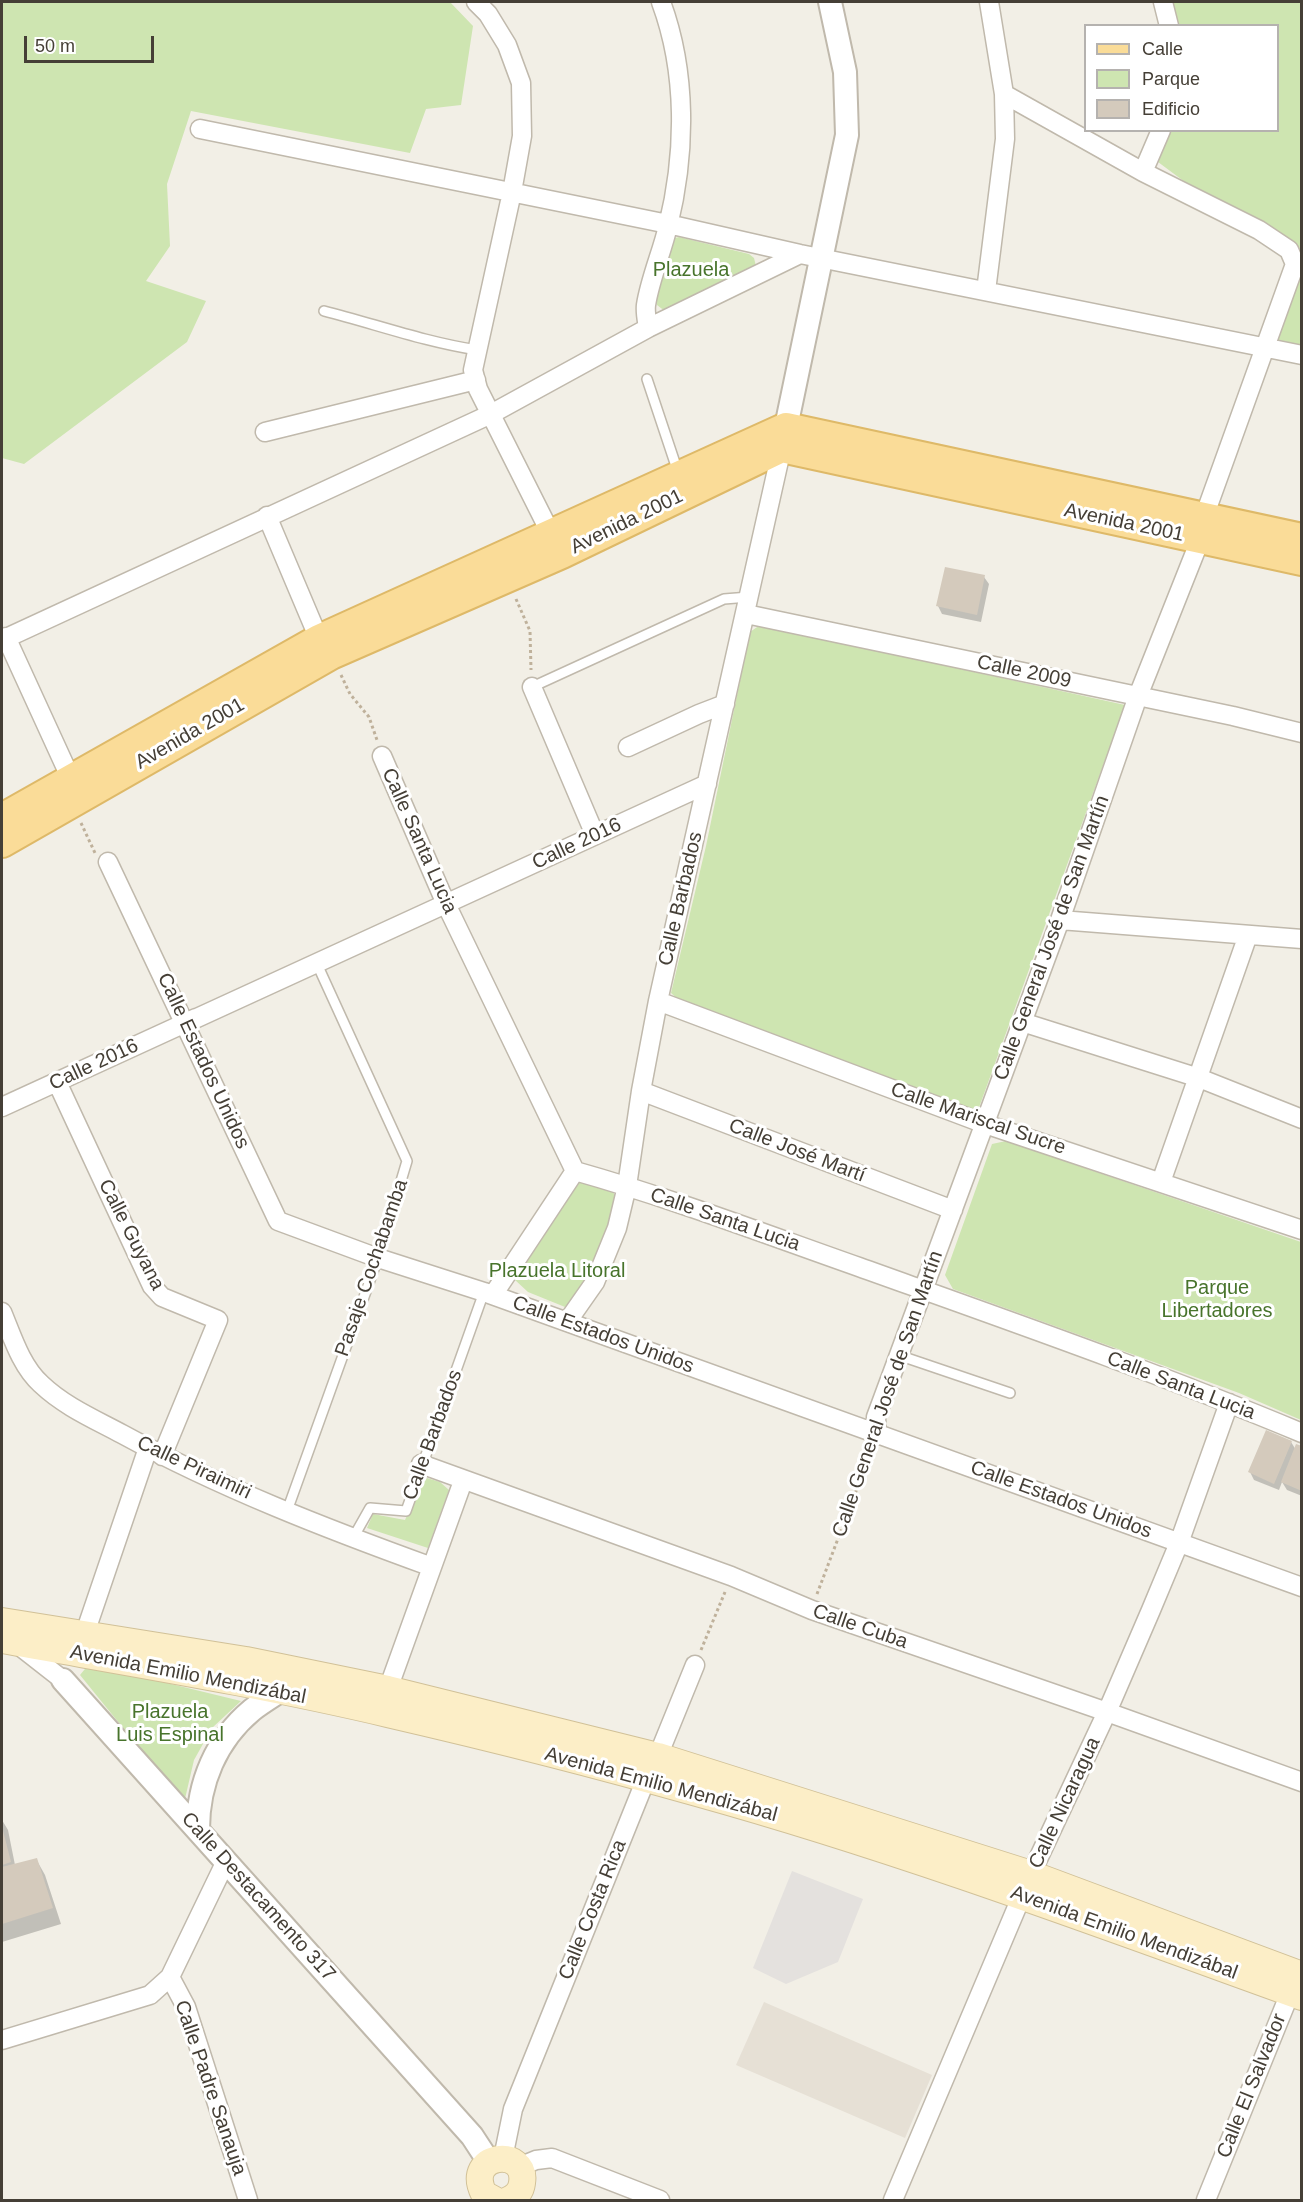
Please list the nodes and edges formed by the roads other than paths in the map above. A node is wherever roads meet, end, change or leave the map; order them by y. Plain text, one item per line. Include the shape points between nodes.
1 (476, 2) edge
2 (661, 2) edge
3 (830, 2) edge
4 (989, 2) edge
5 (1163, 2) edge
6 (1168, 24) edge
7 (1004, 94) junction
8 (200, 129) dead end
9 (1160, 132) edge
10 (1143, 172) junction
11 (512, 192) junction
12 (669, 224) junction
13 (800, 254) junction
14 (823, 257) junction
15 (986, 291) junction
16 (324, 311) dead end
17 (648, 328) junction
18 (1264, 347) junction
19 (477, 350) junction
20 (1302, 355) edge
21 (647, 379) dead end
22 (476, 380) junction
23 (491, 414) junction
24 (265, 432) dead end
25 (784, 437) junction
26 (679, 475) junction
27 (267, 516) junction
28 (1202, 529) junction
29 (1302, 538) edge
30 (556, 544) junction
31 (1302, 561) edge
32 (748, 605) junction
33 (4, 638) edge
34 (325, 647) junction
35 (532, 687) joint
36 (1138, 696) junction
37 (725, 704) junction
38 (1302, 733) edge
39 (628, 747) dead end
40 (382, 756) road end
41 (707, 784) junction
42 (71, 791) junction
43 (2, 818) edge
44 (595, 835) junction
45 (2, 843) edge
46 (108, 862) road end
47 (446, 904) junction
48 (1060, 920) junction
49 (1248, 935) junction
50 (1302, 939) edge
51 (317, 964) junction
52 (658, 1001) junction
53 (1022, 1022) junction
54 (186, 1023) junction
55 (1199, 1078) junction
56 (57, 1082) junction
57 (641, 1091) junction
58 (2, 1107) edge
59 (1302, 1119) edge
60 (985, 1124) junction
61 (575, 1171) junction
62 (1161, 1182) junction
63 (627, 1186) junction
64 (953, 1210) junction
65 (1302, 1230) edge
66 (378, 1258) junction
67 (923, 1290) junction
68 (488, 1294) junction
69 (2, 1312) edge
70 (567, 1322) junction
71 (8, 1344) edge
72 (898, 1355) junction
73 (1010, 1393) dead end
74 (1229, 1403) junction
75 (1302, 1433) edge
76 (877, 1434) junction
77 (155, 1452) junction
78 (421, 1464) junction
79 (463, 1480) junction
80 (287, 1511) junction
81 (353, 1538) junction
82 (1179, 1543) junction
83 (432, 1567) junction
84 (1302, 1587) edge
85 (2, 1621) edge
86 (85, 1633) junction
87 (8, 1641) edge
88 (695, 1665) road end
89 (63, 1680) joint
90 (282, 1680) junction
91 (388, 1701) junction
92 (1107, 1712) junction
93 (658, 1756) junction
94 (646, 1779) junction
95 (1302, 1782) edge
96 (198, 1829) junction
97 (226, 1861) junction
98 (1027, 1885) junction
99 (170, 1977) junction
100 (1299, 1983) edge
101 (2, 2040) edge
102 (504, 2162) junction
103 (497, 2199) edge
104 (248, 2200) edge
105 (660, 2200) edge
106 (893, 2200) edge
107 (1206, 2200) edge

1 - 11 street via 507,45 521,83 522,136
2 - 12 street via 679,66 681,111
3 - 14 street via 845,72 846,135
4 - 7 street
5 - 6 street
7 - 10 street
7 - 15 street via 1005,139
8 - 11 street
9 - 10 street
10 - 18 street, Calle General José de San Martín via 1288,249 1295,264
11 - 12 street
11 - 19 street
12 - 13 street
12 - 17 street via 646,306
13 - 14 street
13 - 17 street
14 - 15 street
14 - 25 street
15 - 18 street
16 - 19 lane via 437,344
17 - 23 street
18 - 20 street
18 - 28 street, Calle General José de San Martín
19 - 22 street via 473,370
21 - 26 lane
22 - 23 street
22 - 24 street
23 - 27 street
23 - 30 street
25 - 26 main road, Avenida 2001
25 - 28 main road, Avenida 2001
25 - 30 main road, Avenida 2001
25 - 32 street, Calle Barbados
26 - 30 main road, Avenida 2001
27 - 33 street
27 - 34 street
28 - 29 main road, Avenida 2001
28 - 31 main road, Avenida 2001
28 - 36 street, Calle General José de San Martín
30 - 34 main road, Avenida 2001
30 - 34 main road, Avenida 2001 via 505,578
32 - 35 lane via 724,599
32 - 36 street, Calle 2009
32 - 37 street, Calle Barbados
33 - 42 street
34 - 42 main road, Avenida 2001
35 - 44 street
36 - 38 street, Calle 2009
36 - 48 street, Calle General José de San Martín
37 - 39 street
37 - 41 street, Calle Barbados
40 - 47 street, Calle Santa Lucia
41 - 44 street, Calle 2016
41 - 52 street, Calle Barbados
42 - 43 main road, Avenida 2001
42 - 45 main road, Avenida 2001
44 - 47 street, Calle 2016
46 - 54 street, Calle Estados Unidos
47 - 51 street, Calle 2016
47 - 54 street, Calle 2016
47 - 61 street, Calle Santa Lucia
48 - 49 street
48 - 53 street, Calle General José de San Martín
49 - 50 street
49 - 55 street
51 - 54 street, Calle 2016
51 - 66 lane, Pasaje Cochabamba via 407,1161
52 - 57 street, Calle Barbados
52 - 60 street, Calle Mariscal Sucre
53 - 55 street
53 - 60 street, Calle General José de San Martín
54 - 56 street, Calle 2016
54 - 66 street, Calle Estados Unidos via 278,1221
55 - 59 street
55 - 62 street
56 - 58 street, Calle 2016
56 - 77 street, Calle Guyana via 152,1286 162,1297 218,1320
57 - 63 street, Calle Barbados
57 - 64 street, Calle José Martí
60 - 62 street, Calle Mariscal Sucre
60 - 64 street, Calle General José de San Martín
61 - 63 street, Calle Santa Lucia
61 - 68 street
62 - 65 street, Calle Mariscal Sucre
63 - 67 street, Calle Santa Lucia
63 - 70 street, Calle Barbados via 617,1228 595,1282
64 - 67 street, Calle General José de San Martín
66 - 68 street, Calle Estados Unidos
66 - 80 lane, Pasaje Cochabamba
67 - 72 street, Calle General José de San Martín
67 - 74 street, Calle Santa Lucia
68 - 70 street, Calle Estados Unidos
68 - 78 lane, Calle Barbados
69 - 71 street, Calle Piraimiri
70 - 76 street, Calle Estados Unidos
71 - 77 street, Calle Piraimiri via 58,1399
72 - 73 lane
72 - 76 street, Calle General José de San Martín via 876,1417
74 - 75 street, Calle Santa Lucia
74 - 82 street, Calle Nicaragua
76 - 82 street, Calle Estados Unidos
77 - 80 street, Calle Piraimiri
77 - 86 street, Calle Guyana
78 - 79 street, Calle Cuba
78 - 81 lane, Calle Barbados via 406,1511 370,1508
79 - 83 street
79 - 92 street, Calle Cuba via 731,1576 812,1610
80 - 81 street, Calle Piraimiri
81 - 83 street, Calle Piraimiri
82 - 84 street, Calle Estados Unidos
82 - 92 street, Calle Nicaragua
83 - 91 street
85 - 86 main road, Avenida Emilio Mendizábal
86 - 90 main road, Avenida Emilio Mendizábal via 246,1660
87 - 89 street, Calle Destacamento 317
87 - 90 main road, Avenida Emilio Mendizábal
88 - 93 street, Calle Costa Rica
89 - 96 street, Calle Destacamento 317
90 - 91 main road, Avenida Emilio Mendizábal
90 - 96 street via 235,1727 207,1770
91 - 93 main road, Avenida Emilio Mendizábal
91 - 94 main road, Avenida Emilio Mendizábal
92 - 95 street, Calle Cuba
92 - 98 street, Calle Nicaragua
93 - 94 street, Calle Costa Rica
93 - 98 main road, Avenida Emilio Mendizábal
94 - 98 main road, Avenida Emilio Mendizábal
94 - 102 street, Calle Costa Rica via 513,2109
96 - 97 street, Calle Destacamento 317
97 - 99 street
97 - 102 street, Calle Destacamento 317 via 472,2136
98 - 100 main road, Avenida Emilio Mendizábal
98 - 106 street, Calle Nicaragua
99 - 101 street via 150,1995
99 - 104 street, Calle Padre Sanauja via 186,2007
100 - 107 street, Calle El Salvador
102 - 103 main road via 481,2173 479,2180
102 - 103 main road via 523,2180 519,2192
102 - 105 street via 552,2158

